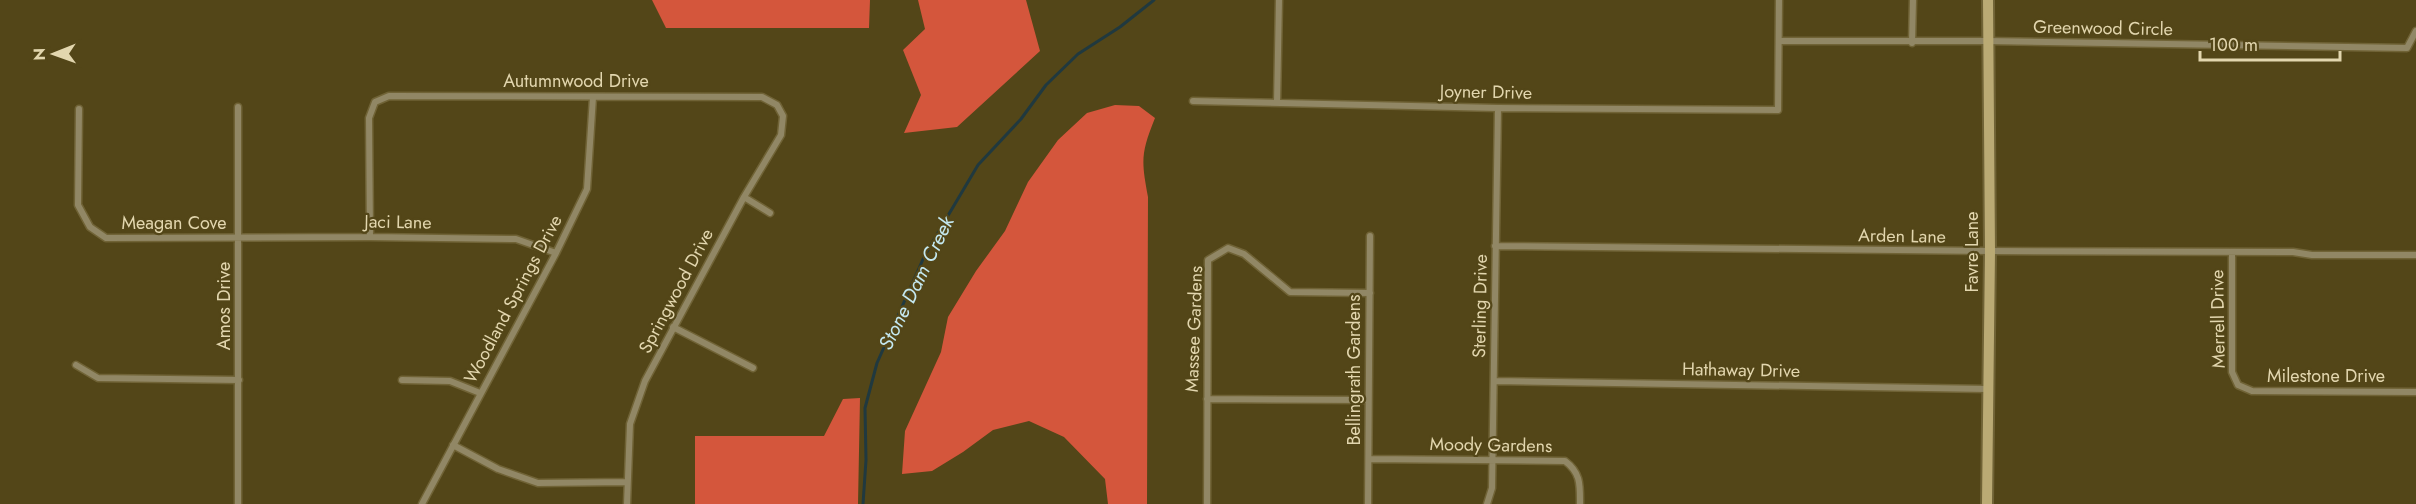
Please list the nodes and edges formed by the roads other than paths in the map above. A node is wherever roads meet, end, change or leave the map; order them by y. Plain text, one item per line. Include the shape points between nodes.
1 (1279, 0) edge
2 (1779, 0) edge
3 (1913, 0) edge
4 (1988, 0) edge
5 (2416, 32) edge
6 (1987, 41) junction
7 (1780, 42) junction
8 (1912, 43) junction
9 (593, 97) junction
10 (1193, 101) dead end
11 (1277, 103) junction
12 (777, 105) joint
13 (238, 107) dead end
14 (1498, 108) junction
15 (79, 109) dead end
16 (744, 197) junction
17 (770, 213) dead end
18 (1370, 236) dead end
19 (370, 237) junction
20 (238, 238) junction
21 (1495, 246) junction
22 (1990, 251) junction
23 (2232, 252) junction
24 (556, 253) junction
25 (2416, 255) edge
26 (1370, 293) junction
27 (673, 327) junction
28 (76, 365) dead end
29 (753, 368) dead end
30 (239, 380) junction
31 (402, 380) dead end
32 (1494, 381) junction
33 (2238, 385) joint
34 (1987, 389) junction
35 (2416, 392) edge
36 (480, 393) junction
37 (1207, 399) junction
38 (1368, 400) junction
39 (453, 445) junction
40 (1369, 459) junction
41 (1493, 460) junction
42 (627, 482) junction
43 (238, 504) edge
44 (422, 504) edge
45 (627, 504) edge
46 (1207, 504) edge
47 (1368, 504) edge
48 (1486, 504) edge
49 (1580, 504) edge
50 (1988, 504) edge

1 - 11 street
2 - 7 street
3 - 8 street
4 - 6 street, Favre Lane
5 - 6 street, Greenwood Circle via 2407,48
6 - 8 street, Greenwood Circle
6 - 22 street, Favre Lane
7 - 8 street, Greenwood Circle
7 - 14 street, Joyner Drive via 1778,110
9 - 12 street, Autumnwood Drive via 762,97
9 - 19 street, Autumnwood Drive via 389,96 375,102 369,118
9 - 24 street, Woodland Springs Drive via 587,189
10 - 11 street, Joyner Drive
11 - 14 street, Joyner Drive
12 - 16 street, Springwood Drive via 783,116 781,135
13 - 20 street, Amos Drive
14 - 21 street, Sterling Drive
15 - 20 street, Meagan Cove via 78,206 90,227 106,238
16 - 17 street
16 - 27 street, Springwood Drive
18 - 26 street, Bellingrath Gardens
19 - 20 street, Jaci Lane
19 - 24 street, Jaci Lane via 516,239
20 - 30 street, Amos Drive
21 - 22 street, Arden Lane
21 - 32 street, Sterling Drive
22 - 23 street, Arden Lane
22 - 34 street, Favre Lane
23 - 25 street, Arden Lane
23 - 33 street, Merrell Drive via 2232,372
24 - 36 street, Woodland Springs Drive
26 - 37 street, Massee Gardens via 1290,292 1244,254 1227,248 1208,260
26 - 38 street, Bellingrath Gardens
27 - 29 street
27 - 42 street, Springwood Drive via 645,381 630,424
28 - 30 street via 98,378
30 - 43 street, Amos Drive
31 - 36 street via 450,381
32 - 34 street, Hathaway Drive
32 - 41 street, Sterling Drive
33 - 35 street, Milestone Drive via 2252,391
34 - 50 street, Favre Lane
36 - 39 street, Woodland Springs Drive
37 - 38 street
37 - 46 street, Massee Gardens
38 - 40 street, Bellingrath Gardens
39 - 42 street via 498,469 538,483
39 - 44 street, Woodland Springs Drive
40 - 41 street, Moody Gardens
40 - 47 street, Bellingrath Gardens
41 - 48 street, Sterling Drive via 1492,488
41 - 49 street, Moody Gardens via 1564,461 1574,468 1580,480
42 - 45 street, Springwood Drive

